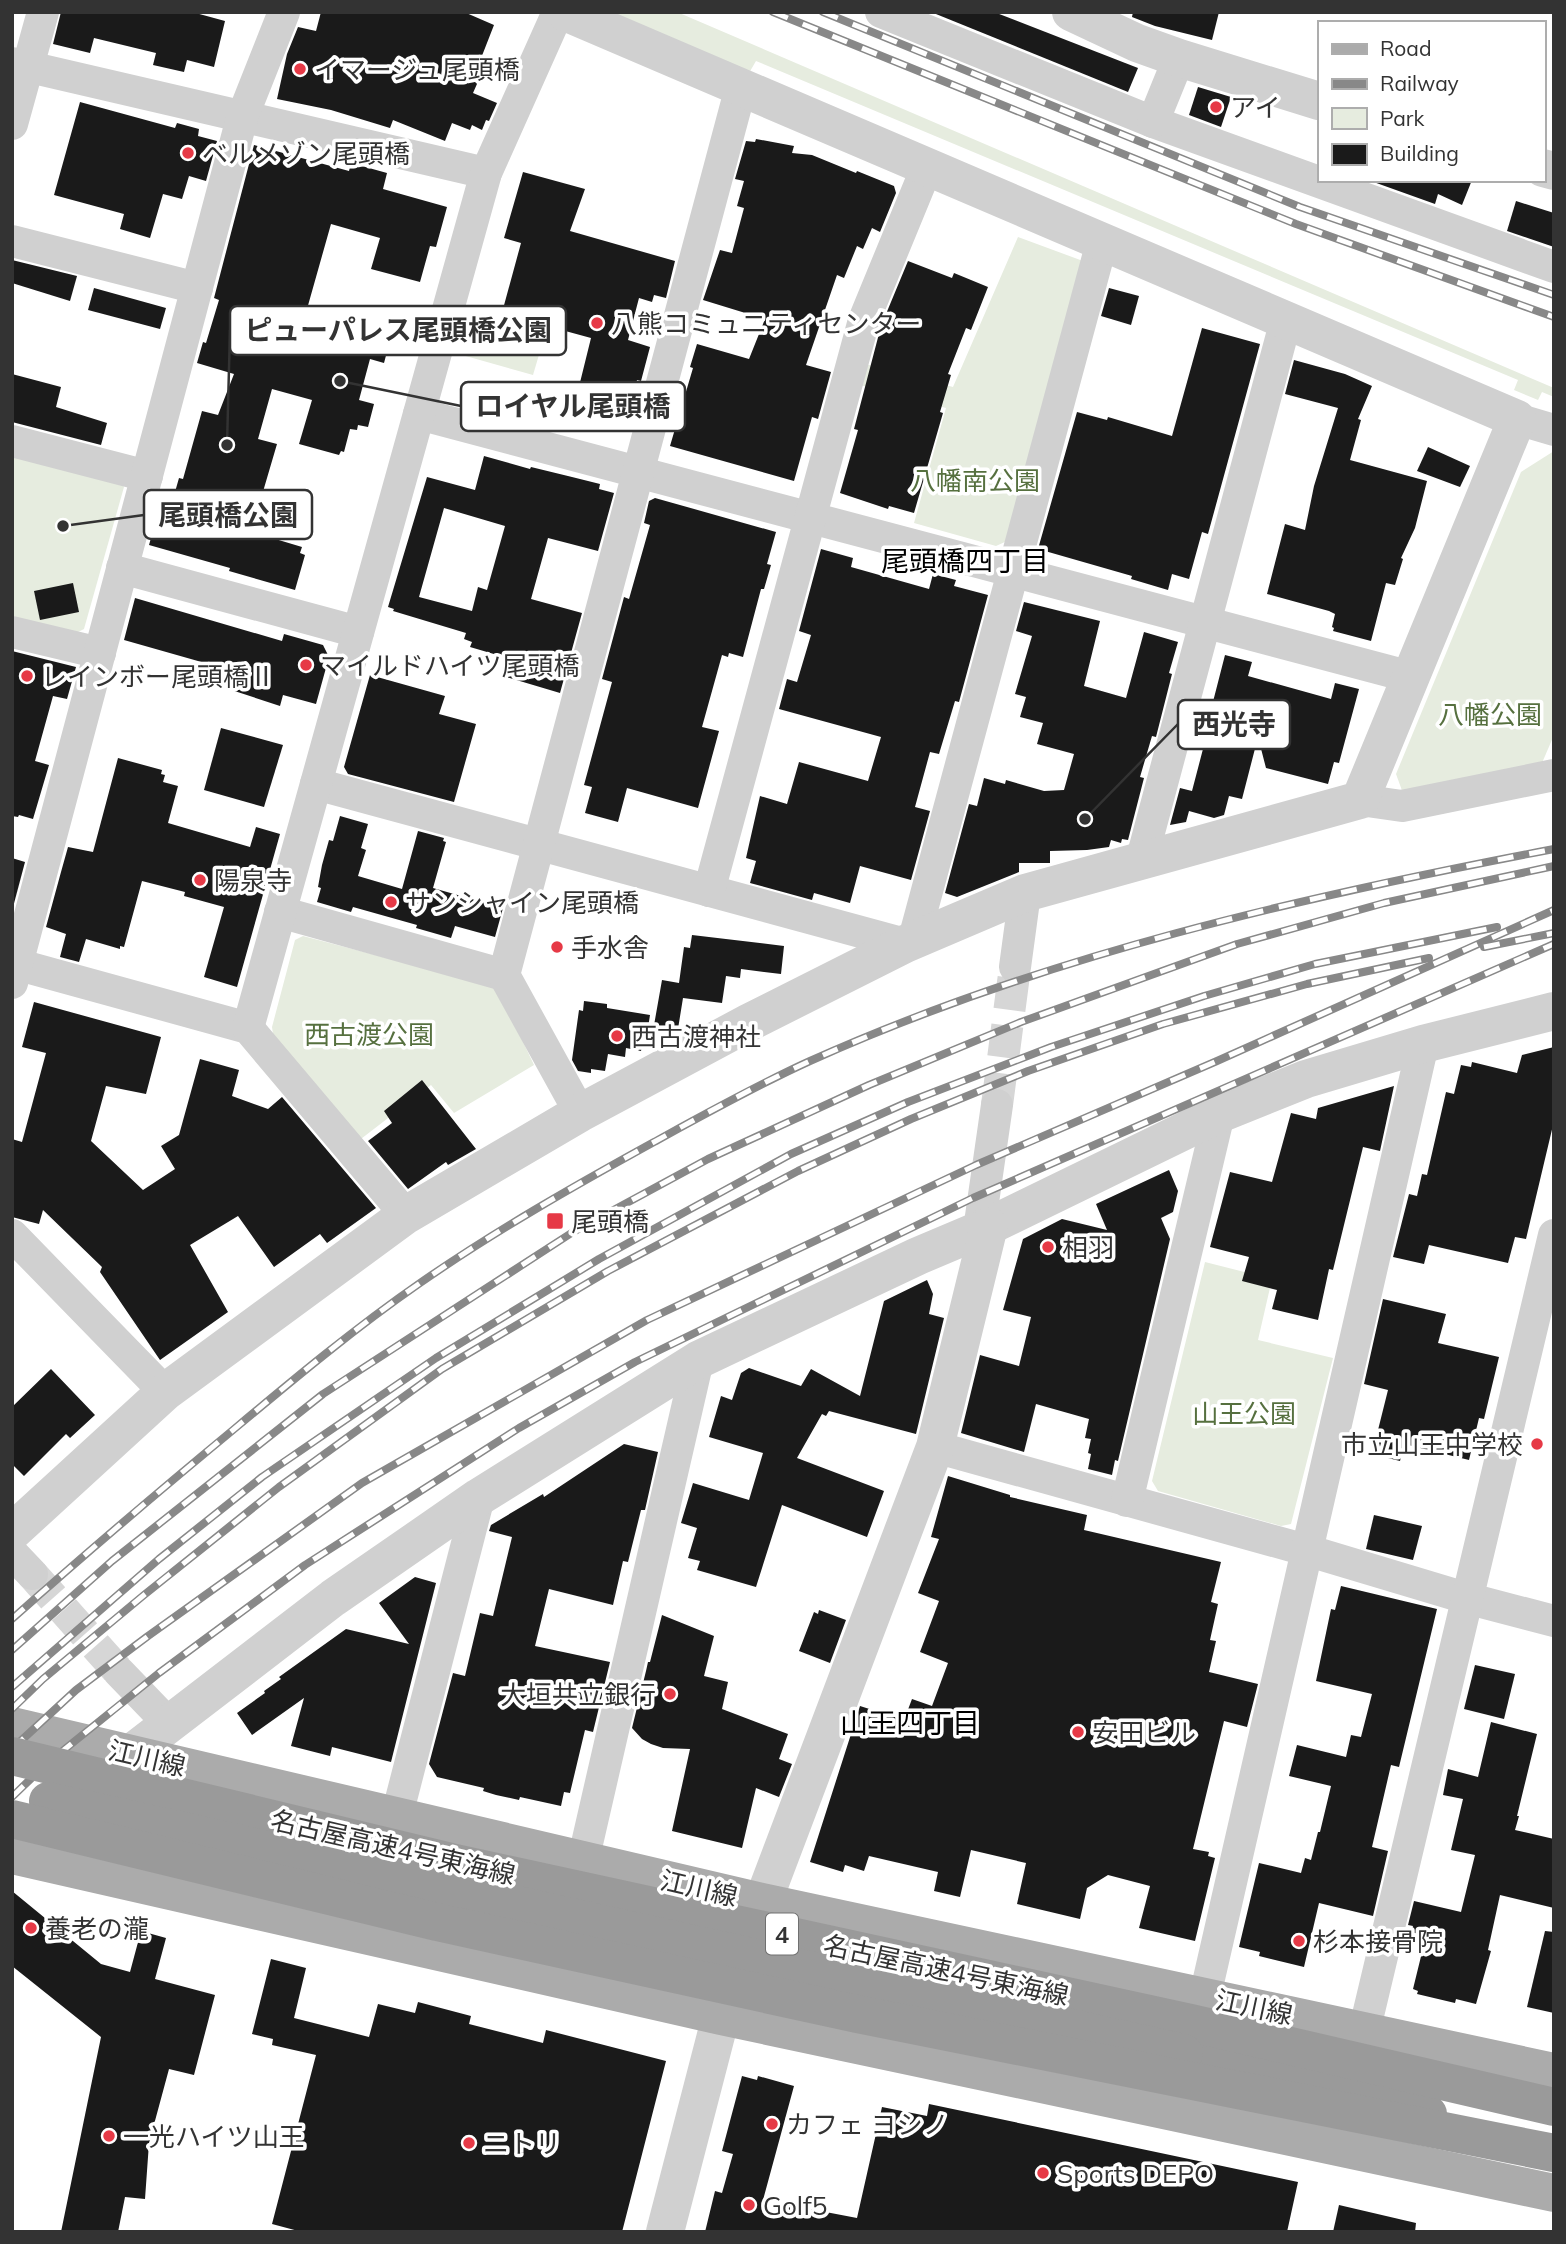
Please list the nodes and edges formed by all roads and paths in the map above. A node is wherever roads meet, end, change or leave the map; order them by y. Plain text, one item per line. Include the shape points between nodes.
1 (43, 12) edge
2 (285, 12) edge
3 (558, 12) edge
4 (565, 12) edge
5 (881, 12) edge
6 (1071, 12) edge
7 (1179, 58) junction
8 (20, 65) edge
9 (741, 88) junction
10 (1318, 101) edge
11 (242, 118) junction
12 (1153, 122) junction
13 (12, 124) edge
14 (927, 167) junction
15 (486, 173) junction
16 (1318, 182) edge
17 (1319, 182) edge
18 (12, 241) edge
19 (1102, 242) junction
20 (1554, 267) edge
21 (197, 288) junction
22 (1286, 320) junction
23 (419, 414) junction
24 (1517, 419) junction
25 (1554, 430) edge
26 (12, 441) edge
27 (639, 472) junction
28 (147, 476) junction
29 (811, 518) junction
30 (122, 568) junction
31 (1014, 571) junction
32 (1205, 622) junction
33 (12, 632) edge
34 (358, 632) junction
35 (100, 653) junction
36 (1411, 677) junction
37 (1552, 772) edge
38 (316, 784) junction
39 (1360, 800) junction
40 (539, 845) junction
41 (1141, 862) junction
42 (709, 891) junction
43 (1025, 893) junction
44 (280, 912) junction
45 (909, 941) junction
46 (1015, 967) tunnel mouth
47 (14, 970) edge
48 (504, 975) junction
49 (1554, 1011) edge
50 (248, 1028) junction
51 (1423, 1044) junction
52 (997, 1105) tunnel mouth
53 (580, 1113) junction
54 (1219, 1114) junction
55 (405, 1215) junction
56 (984, 1228) junction
57 (12, 1235) edge
58 (1554, 1235) edge
59 (698, 1360) junction
60 (165, 1392) junction
61 (935, 1447) junction
62 (479, 1497) junction
63 (1127, 1501) junction
64 (12, 1532) edge
65 (1306, 1550) junction
66 (1466, 1598) junction
67 (1554, 1621) edge
68 (120, 1672) tunnel mouth
69 (169, 1724) junction
70 (12, 1726) edge
71 (130, 1754) junction
72 (12, 1756) edge
73 (12, 1793) edge
74 (397, 1815) junction
75 (12, 1819) edge
76 (12, 1855) edge
77 (583, 1861) junction
78 (762, 1902) junction
79 (1205, 1996) junction
80 (720, 2016) junction
81 (1364, 2032) junction
82 (1554, 2072) edge
83 (1554, 2107) edge
84 (1554, 2154) edge
85 (1554, 2193) edge
86 (665, 2232) edge

1 - 8 street
2 - 11 street
3 - 15 street
4 - 9 street
5 - 12 street
6 - 7 street
7 - 10 street
7 - 12 street
8 - 11 street
8 - 13 street
9 - 14 street
9 - 27 street
11 - 15 street
11 - 21 street
12 - 16 street
14 - 19 street
14 - 29 street via 864,320
15 - 23 street
17 - 20 street
18 - 21 street
19 - 22 street
19 - 31 street
21 - 28 street
22 - 24 street
22 - 32 street
23 - 27 street
23 - 34 street
24 - 25 street
24 - 36 street
26 - 28 street
27 - 29 street
27 - 40 street
28 - 30 street
29 - 31 street
29 - 42 street
30 - 34 street
30 - 35 street
31 - 32 street
31 - 45 street
32 - 36 street
32 - 41 street
33 - 35 street
34 - 38 street
35 - 47 street
36 - 39 street
37 - 39 street via 1402,806
38 - 40 street
38 - 44 street
39 - 41 street
40 - 42 street
40 - 48 street
41 - 43 street
42 - 45 street
43 - 45 street
43 - 46 street
44 - 48 street
44 - 50 street
45 - 53 street
47 - 50 street
48 - 53 street
49 - 51 street
50 - 55 street
51 - 54 street via 1306,1079
51 - 65 street
52 - 56 street
53 - 55 street
54 - 56 street
54 - 63 street
55 - 60 street
56 - 59 street
56 - 61 street
57 - 60 street
58 - 66 street
59 - 62 street
59 - 77 street
60 - 64 street
61 - 63 street
61 - 78 street
62 - 69 street via 333,1598
62 - 74 street
63 - 65 street
65 - 66 street
65 - 79 street
66 - 67 street
66 - 81 street
68 - 69 street
69 - 71 street
70 - 71 main road, 江川線
71 - 74 main road, 江川線
72 - 83 highway, 名古屋高速4号東海線 / 4, bridge via 451,1862
73 - 84 highway, bridge via 1369,2095
74 - 77 main road, 江川線
75 - 84 highway, 4, bridge via 451,1925 857,2014
76 - 80 main road
77 - 78 main road, 江川線
78 - 79 main road, 江川線
78 - 80 street
79 - 81 main road, 江川線
80 - 85 main road
80 - 86 street
81 - 82 main road, 江川線

